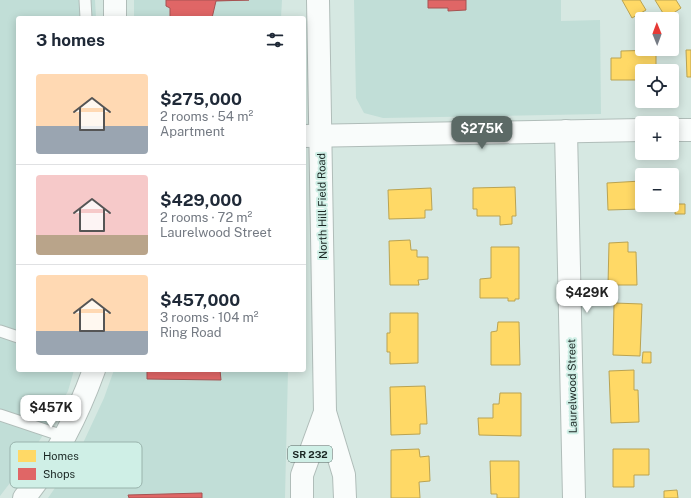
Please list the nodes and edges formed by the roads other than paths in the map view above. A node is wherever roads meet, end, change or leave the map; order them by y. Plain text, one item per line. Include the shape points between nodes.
1 (85, 0) edge
2 (115, 0) edge
3 (318, 0) edge
4 (86, 16) edge
5 (115, 16) edge
6 (635, 130) edge
7 (679, 130) edge
8 (691, 130) edge
9 (566, 131) junction
10 (313, 136) edge
11 (0, 331) edge
12 (16, 336) edge
13 (93, 372) edge
14 (325, 412) junction
15 (0, 415) edge
16 (66, 437) junction
17 (63, 442) edge
18 (31, 488) edge
19 (24, 498) edge
20 (302, 498) edge
21 (345, 498) edge
22 (574, 498) edge

1 - 4 lane
2 - 5 street
3 - 10 street, North Hill Field Road / SR 232
6 - 9 street
7 - 8 street
9 - 10 street
9 - 22 street, Laurelwood Street
10 - 14 street, North Hill Field Road / SR 232
11 - 12 lane
13 - 16 street
14 - 20 street, SR 232 via 302,475
14 - 21 street, SR 232 via 344,475
15 - 16 lane
16 - 17 street
18 - 19 street

